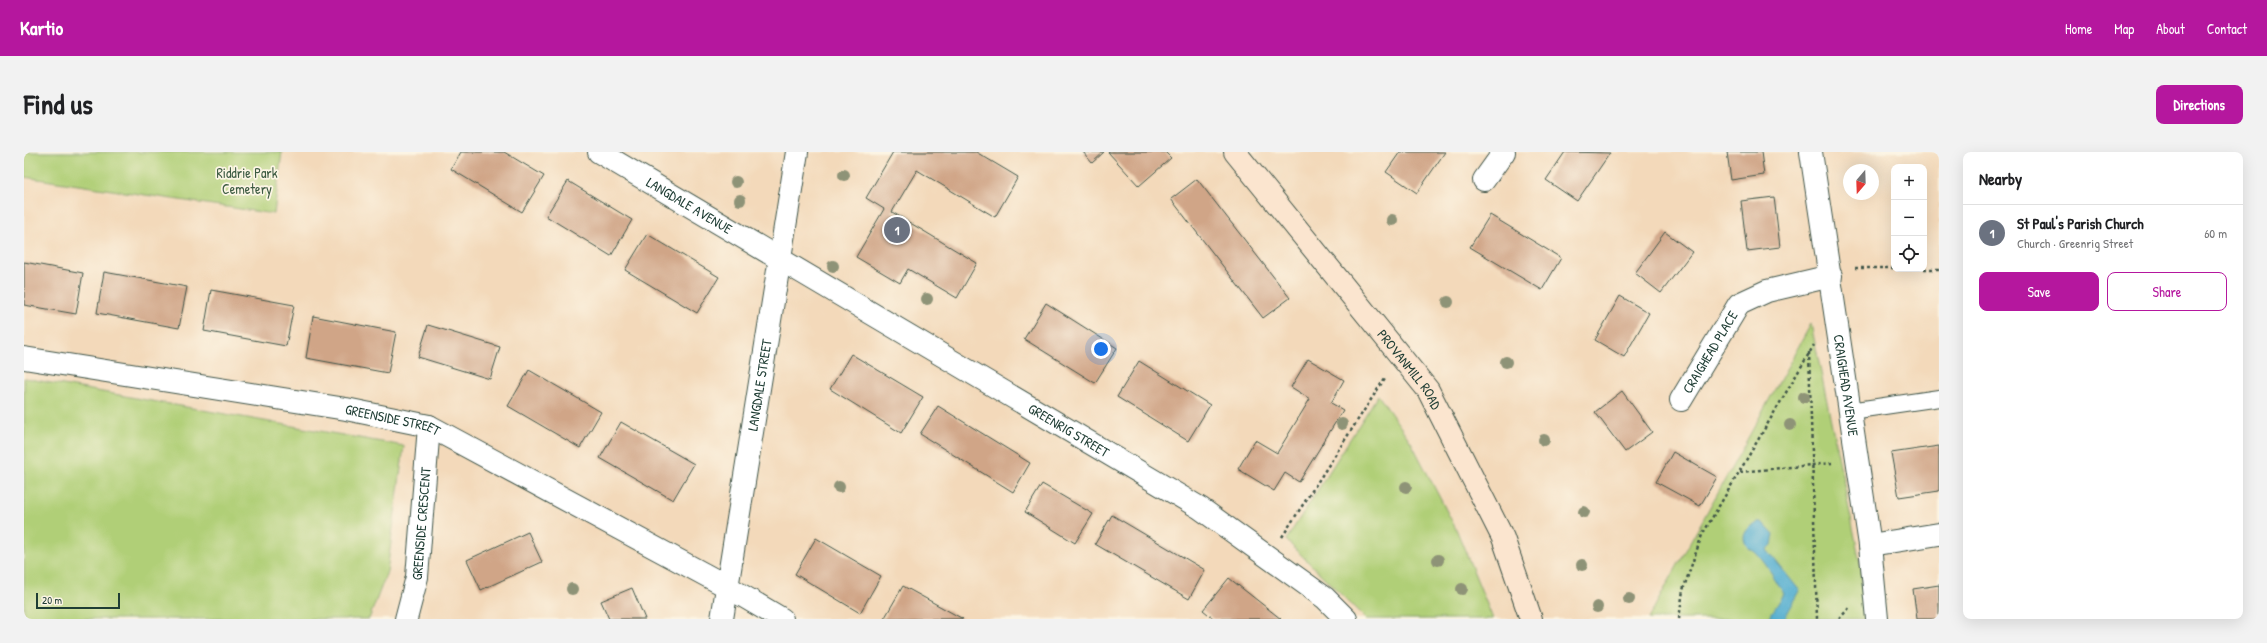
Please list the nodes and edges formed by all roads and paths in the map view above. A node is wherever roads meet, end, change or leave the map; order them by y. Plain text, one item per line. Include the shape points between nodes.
1 (599, 152) edge
2 (797, 152) edge
3 (1236, 152) edge
4 (1504, 152) edge
5 (1811, 152) edge
6 (1484, 180) dead end
7 (780, 258) junction
8 (1891, 268) edge
9 (1927, 269) edge
10 (1939, 269) edge
11 (1831, 276) junction
12 (1838, 331) junction
13 (1809, 351) junction
14 (1400, 355) junction
15 (24, 358) edge
16 (1939, 398) edge
17 (1681, 400) dead end
18 (1850, 411) junction
19 (429, 426) junction
20 (1857, 460) junction
21 (1814, 465) junction
22 (1739, 472) junction
23 (1939, 534) edge
24 (1870, 545) junction
25 (1269, 557) junction
26 (726, 586) junction
27 (406, 619) edge
28 (722, 619) edge
29 (782, 619) edge
30 (1346, 619) edge
31 (1531, 619) edge
32 (1679, 619) edge
33 (1817, 619) edge
34 (1877, 619) edge

1 - 7 street, LANGDALE AVENUE
2 - 7 street, LANGDALE STREET
3 - 14 main road, PROVANMILL ROAD
4 - 6 street
5 - 11 street, CRAIGHEAD AVENUE
7 - 25 street, GREENRIG STREET via 1200,508
7 - 26 street, LANGDALE STREET
8 - 11 path via 1858,266
9 - 10 path
11 - 12 street, CRAIGHEAD AVENUE
11 - 17 street, CRAIGHEAD PLACE via 1767,292 1739,304
12 - 13 path via 1822,334
12 - 18 street, CRAIGHEAD AVENUE
13 - 21 path
13 - 22 path
14 - 25 path
14 - 31 main road, PROVANMILL ROAD via 1428,390 1503,538
15 - 19 street, GREENSIDE STREET via 346,409
16 - 18 lane
18 - 20 street, CRAIGHEAD AVENUE
19 - 26 street, GREENSIDE STREET
19 - 27 street, GREENSIDE CRESCENT via 417,578
20 - 21 path
20 - 24 street, CRAIGHEAD AVENUE
21 - 22 path
21 - 33 path
22 - 32 path via 1702,535 1683,590
23 - 24 street
24 - 34 street, CRAIGHEAD AVENUE
25 - 30 street, GREENRIG STREET via 1325,598
26 - 28 street, LANGDALE STREET
26 - 29 street, GREENSIDE STREET

